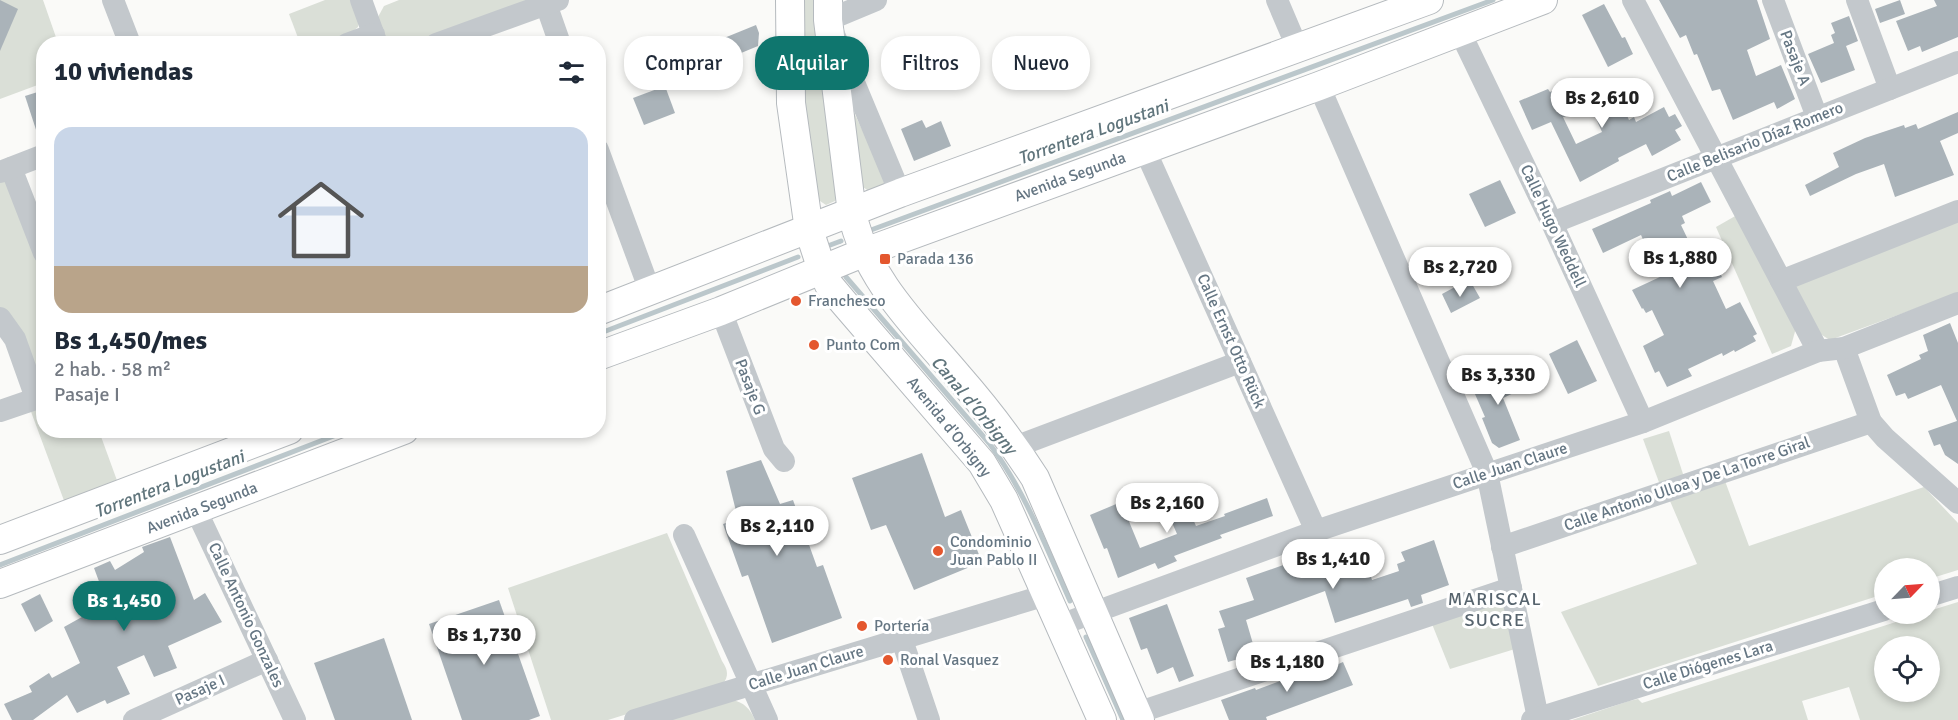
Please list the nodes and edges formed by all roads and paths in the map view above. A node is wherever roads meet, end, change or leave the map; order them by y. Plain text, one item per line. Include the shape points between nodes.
1 (113, 0) edge
2 (790, 0) edge
3 (876, 0) edge
4 (1277, 0) edge
5 (1429, 0) edge
6 (1543, 0) edge
7 (1633, 0) edge
8 (1773, 0) edge
9 (1857, 0) edge
10 (368, 2) edge
11 (552, 2) edge
12 (828, 10) edge
13 (1460, 32) junction
14 (127, 36) edge
15 (375, 36) edge
16 (458, 36) edge
17 (558, 36) edge
18 (1297, 47) junction
19 (1958, 62) edge
20 (1319, 86) junction
21 (1890, 89) junction
22 (1817, 117) junction
23 (1145, 150) junction
24 (36, 158) edge
25 (1715, 158) junction
26 (5, 170) edge
27 (606, 172) edge
28 (900, 193) junction
29 (1958, 211) edge
30 (852, 213) junction
31 (1552, 223) junction
32 (809, 230) junction
33 (36, 236) edge
34 (865, 252) junction
35 (822, 270) junction
36 (1781, 281) junction
37 (650, 291) junction
38 (1958, 303) edge
39 (606, 308) edge
40 (721, 310) junction
41 (0, 318) edge
42 (1844, 348) junction
43 (1818, 351) junction
44 (606, 353) edge
45 (1240, 362) junction
46 (36, 388) edge
47 (36, 398) edge
48 (0, 411) edge
49 (1643, 422) junction
50 (1871, 422) junction
51 (264, 438) edge
52 (383, 438) edge
53 (1015, 447) junction
54 (784, 461) dead end
55 (1487, 473) junction
56 (1958, 502) edge
57 (196, 510) junction
58 (1316, 531) junction
59 (684, 535) dead end
60 (0, 540) edge
61 (1502, 547) junction
62 (0, 584) edge
63 (1958, 586) edge
64 (1511, 588) junction
65 (1940, 592) edge
66 (1046, 595) junction
67 (1094, 613) junction
68 (1874, 613) edge
69 (1060, 625) junction
70 (902, 640) junction
71 (267, 660) junction
72 (752, 685) junction
73 (1139, 716) edge
74 (642, 719) edge
75 (1535, 719) edge
76 (134, 720) edge
77 (296, 720) edge
78 (767, 720) edge
79 (929, 720) edge
80 (1102, 720) edge

1 - 14 street
2 - 32 main road, Avenida d'Orbigny via 791,103
3 - 12 street
4 - 18 street
5 - 18 main road
6 - 13 main road, Avenida Segunda
7 - 25 street
8 - 22 street, Pasaje A
9 - 21 street
10 - 15 street
11 - 16 street
11 - 17 street
12 - 28 street
12 - 30 main road
13 - 20 main road, Avenida Segunda
13 - 31 street, Calle Hugo Weddell
18 - 28 main road
19 - 21 street, Calle Belisario Díaz Romero
20 - 23 main road, Avenida Segunda
20 - 55 street
21 - 22 street, Calle Belisario Díaz Romero
22 - 25 street, Calle Belisario Díaz Romero
23 - 34 main road, Avenida Segunda
23 - 45 street, Calle Ernst Otto Rück
24 - 26 street
25 - 31 street, Calle Belisario Díaz Romero
25 - 36 street
26 - 33 street
27 - 37 street
28 - 30 main road
29 - 36 street
30 - 32 main road
30 - 34 main road
31 - 49 street, Calle Hugo Weddell
32 - 35 main road, Avenida d'Orbigny
32 - 37 main road
34 - 35 main road, Avenida Segunda
34 - 53 main road via 886,291
35 - 40 main road, Avenida Segunda
35 - 66 main road, Avenida d'Orbigny via 844,304 982,463 1004,500
36 - 43 street
37 - 39 main road
38 - 42 street, Calle Juan Claure
40 - 44 main road, Avenida Segunda
40 - 54 street, Pasaje G via 774,449
41 - 46 street via 15,339
42 - 43 street, Calle Juan Claure
42 - 50 street
43 - 49 street, Calle Juan Claure
45 - 53 street
45 - 58 street, Calle Ernst Otto Rück
47 - 48 street
49 - 55 street, Calle Juan Claure
50 - 56 street
50 - 61 street, Calle Antonio Ulloa y De La Torre Giral
51 - 60 main road
52 - 57 main road, Avenida Segunda
53 - 67 main road via 1035,478
55 - 58 street, Calle Juan Claure
55 - 61 street
57 - 62 main road, Avenida Segunda
57 - 71 street, Calle Antonio Gonzales
58 - 67 street, Calle Juan Claure
59 - 72 street
61 - 64 street
63 - 65 street
64 - 73 street
64 - 75 street
66 - 69 main road, Avenida d'Orbigny
66 - 70 street, Calle Juan Claure
67 - 69 street, Calle Juan Claure
67 - 73 main road
68 - 75 street, Calle Diógenes Lara
69 - 80 main road, Avenida d'Orbigny
70 - 72 street, Calle Juan Claure
70 - 79 street
71 - 76 street, Pasaje I
71 - 77 street, Calle Antonio Gonzales
72 - 74 street, Calle Juan Claure
72 - 78 street

